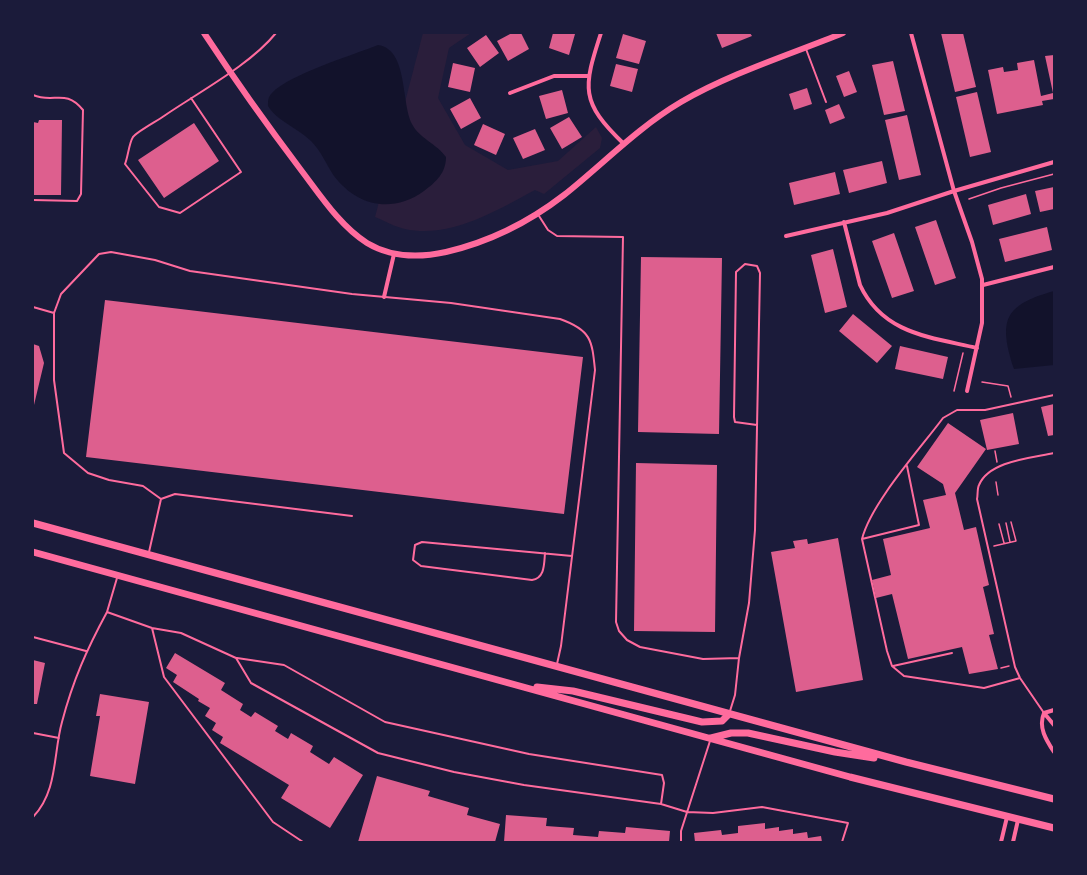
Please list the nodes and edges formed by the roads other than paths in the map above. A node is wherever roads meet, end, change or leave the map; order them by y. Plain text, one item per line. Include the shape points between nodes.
1 (204, 33) edge
2 (276, 33) edge
3 (601, 33) edge
4 (843, 33) edge
5 (911, 33) edge
6 (805, 48) junction
7 (229, 72) junction
8 (588, 76) junction
9 (510, 93) dead end
10 (33, 94) edge
11 (191, 98) junction
12 (826, 102) dead end
13 (624, 144) junction
14 (1054, 162) edge
15 (954, 191) junction
16 (33, 200) edge
17 (538, 213) junction
18 (844, 222) junction
19 (786, 236) dead end
20 (394, 254) junction
21 (1054, 267) edge
22 (983, 285) junction
23 (384, 297) junction
24 (33, 307) edge
25 (54, 313) junction
26 (977, 348) junction
27 (967, 391) dead end
28 (1054, 395) edge
29 (757, 425) junction
30 (1054, 453) edge
31 (907, 466) junction
32 (161, 499) junction
33 (352, 516) dead end
34 (33, 523) edge
35 (862, 539) junction
36 (33, 552) edge
37 (546, 553) junction
38 (148, 555) junction
39 (572, 556) junction
40 (118, 575) junction
41 (107, 612) junction
42 (152, 628) junction
43 (33, 637) edge
44 (86, 651) junction
45 (952, 653) dead end
46 (236, 658) junction
47 (739, 658) junction
48 (892, 666) junction
49 (557, 667) junction
50 (1020, 678) junction
51 (517, 685) junction
52 (1054, 710) edge
53 (1044, 713) junction
54 (729, 714) junction
55 (1054, 725) edge
56 (33, 733) edge
57 (59, 738) junction
58 (711, 738) junction
59 (1054, 752) edge
60 (906, 762) junction
61 (1054, 799) edge
62 (661, 804) junction
63 (687, 812) junction
64 (33, 817) edge
65 (1007, 817) junction
66 (1018, 820) junction
67 (1054, 828) edge
68 (303, 842) edge
69 (681, 842) edge
70 (842, 842) edge
71 (1001, 842) edge
72 (1013, 842) edge

1 - 7 main road
2 - 7 lane
3 - 8 street
4 - 6 main road
5 - 15 street
6 - 12 lane
6 - 13 main road via 704,89 654,119
7 - 11 lane
7 - 20 main road via 336,215 367,243
8 - 9 street via 554,76
8 - 13 street via 593,106 603,124
10 - 16 lane via 75,100 83,110 81,194 77,201
11 - 11 lane via 133,137 125,164 159,207 180,213 241,172
13 - 17 main road
14 - 15 street
15 - 18 street via 887,213
15 - 22 street
17 - 20 main road via 499,234 458,249 418,256
17 - 47 lane via 548,230 557,236 623,237 616,622 619,631 640,647 703,659
18 - 19 street
18 - 26 street via 860,285 878,313 906,331
20 - 23 street
21 - 22 street
22 - 26 street
23 - 25 lane via 190,271 111,252 99,254 61,294
23 - 39 lane via 560,319 588,334 594,370
24 - 25 lane
25 - 32 lane via 54,380 64,453 88,473 143,486
26 - 27 street
28 - 31 lane via 985,410 957,410 943,418
29 - 29 lane via 760,273 757,266 745,264 736,272 734,417 735,422
29 - 47 lane via 755,530
30 - 50 lane via 999,466 989,471 979,486 988,548
31 - 35 lane via 865,527
31 - 35 lane via 919,525
32 - 33 lane via 175,494
32 - 38 lane
34 - 38 main road
35 - 48 lane
36 - 40 main road
37 - 37 lane via 422,542 415,545 413,560 421,566 532,580 541,575
37 - 39 lane
38 - 49 main road
39 - 49 lane
40 - 41 lane
40 - 51 main road
41 - 42 lane
41 - 44 lane
42 - 46 lane via 180,633
42 - 68 lane via 164,677 273,822
43 - 44 lane
44 - 57 lane
45 - 48 lane
46 - 62 lane via 251,683 378,753 524,785
46 - 62 lane via 284,665 385,722 529,754 662,776
47 - 54 lane
48 - 50 lane via 904,676 984,688
49 - 54 main road
50 - 53 lane
51 - 54 main road via 573,691 702,722 722,721
51 - 58 main road
52 - 53 street
53 - 55 street
53 - 59 street via 1042,728
54 - 60 main road
56 - 57 lane
57 - 64 lane via 52,780 40,810
58 - 60 main road via 748,733
58 - 63 lane
58 - 65 main road
60 - 61 main road
62 - 63 lane
63 - 69 lane
63 - 70 lane via 762,807 848,823
65 - 66 main road
65 - 71 street
66 - 67 main road
66 - 72 street

